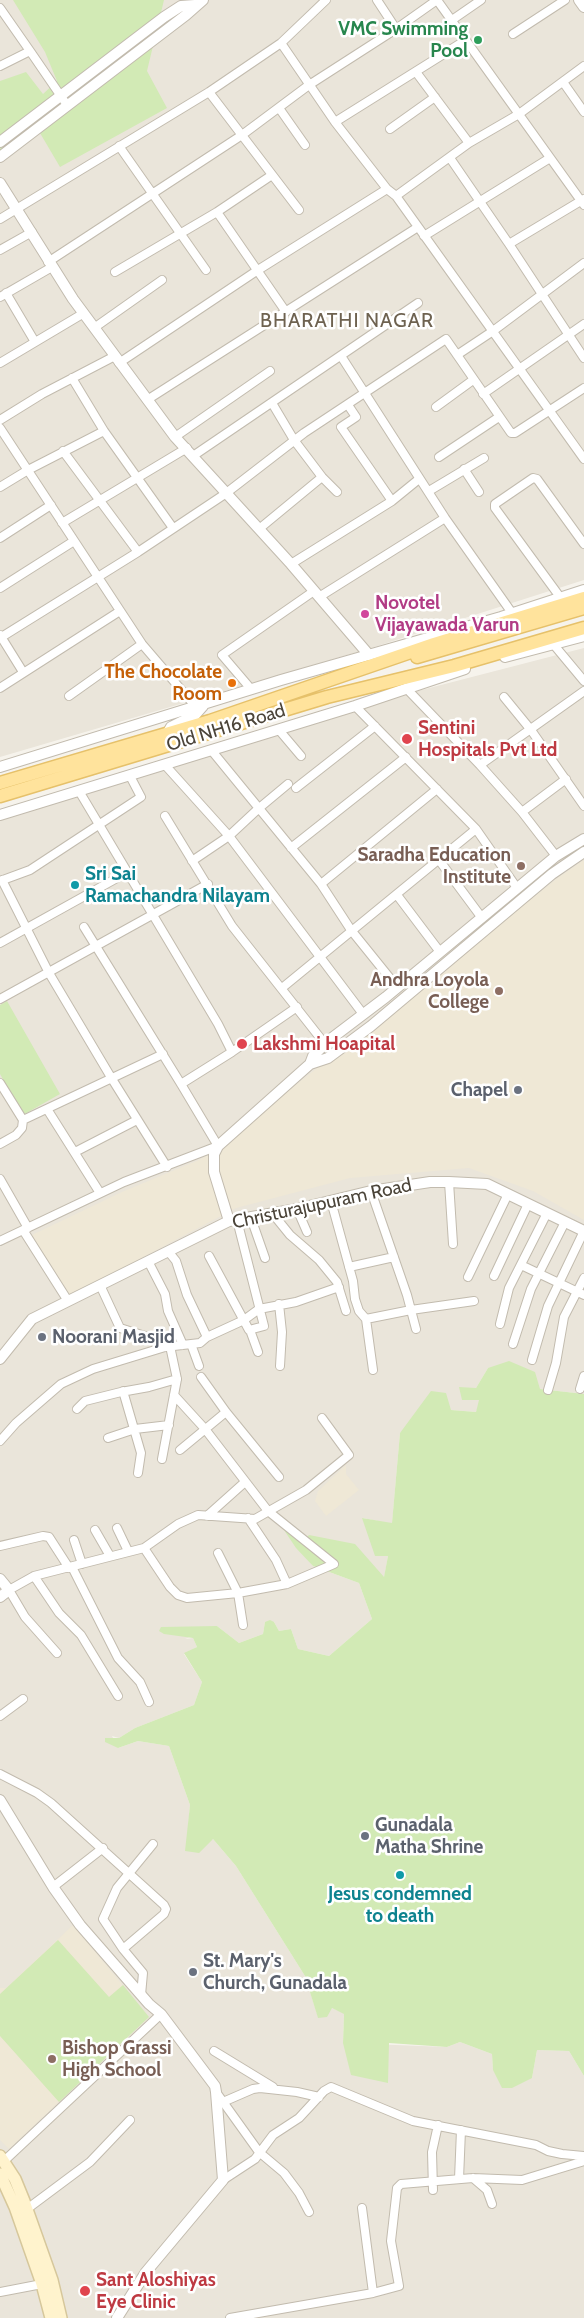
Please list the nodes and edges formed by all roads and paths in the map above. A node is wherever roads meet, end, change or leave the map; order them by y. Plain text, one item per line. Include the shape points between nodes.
1 (326, 0) edge
2 (377, 0) edge
3 (437, 0) edge
4 (481, 0) edge
5 (565, 0) edge
6 (579, 0) edge
7 (199, 2) edge
8 (584, 7) edge
9 (0, 8) edge
10 (452, 20) junction
11 (396, 29) junction
12 (513, 34) dead end
13 (466, 40) junction
14 (280, 43) junction
15 (30, 51) junction
16 (0, 66) edge
17 (584, 66) edge
18 (416, 72) junction
19 (564, 82) junction
20 (309, 85) junction
21 (209, 92) junction
22 (61, 96) junction
23 (435, 97) junction
24 (67, 105) junction
25 (279, 108) junction
26 (584, 112) edge
27 (519, 114) junction
28 (335, 122) junction
29 (390, 129) dead end
30 (242, 135) junction
31 (0, 142) edge
32 (469, 143) junction
33 (305, 145) dead end
34 (120, 146) junction
35 (0, 157) edge
36 (450, 158) junction
37 (550, 158) junction
38 (272, 175) junction
39 (0, 183) edge
40 (387, 189) junction
41 (153, 195) junction
42 (396, 196) junction
43 (480, 201) junction
44 (583, 201) edge
45 (17, 209) junction
46 (298, 210) dead end
47 (217, 212) junction
48 (0, 219) edge
49 (418, 227) junction
50 (32, 232) junction
51 (180, 233) junction
52 (424, 236) junction
53 (509, 244) junction
54 (0, 250) edge
55 (584, 263) edge
56 (50, 264) junction
57 (206, 270) dead end
58 (258, 270) junction
59 (114, 272) dead end
60 (162, 280) dead end
61 (543, 293) junction
62 (3, 295) edge
63 (418, 303) dead end
64 (286, 312) junction
65 (84, 313) junction
66 (584, 324) edge
67 (94, 328) junction
68 (493, 331) junction
69 (568, 335) junction
70 (35, 342) junction
71 (457, 354) junction
72 (340, 356) junction
73 (584, 358) edge
74 (116, 360) junction
75 (0, 363) edge
76 (270, 370) dead end
77 (520, 370) junction
78 (72, 378) junction
79 (473, 380) junction
80 (584, 388) edge
81 (365, 393) junction
82 (483, 394) junction
83 (147, 400) junction
84 (272, 403) junction
85 (348, 405) junction
86 (436, 407) dead end
87 (549, 410) junction
88 (499, 418) junction
89 (0, 420) edge
90 (0, 428) edge
91 (104, 431) junction
92 (175, 438) junction
93 (294, 440) junction
94 (63, 451) junction
95 (190, 452) junction
96 (439, 457) dead end
97 (484, 458) dead end
98 (584, 459) edge
99 (464, 469) junction
100 (28, 470) junction
101 (322, 477) junction
102 (138, 478) junction
103 (419, 479) junction
104 (0, 487) edge
105 (428, 491) junction
106 (337, 492) dead end
107 (479, 492) dead end
108 (225, 494) junction
109 (100, 501) junction
110 (392, 501) junction
111 (51, 505) junction
112 (445, 518) junction
113 (62, 523) junction
114 (173, 528) junction
115 (258, 529) junction
116 (0, 538) edge
117 (74, 541) junction
118 (584, 544) edge
119 (138, 552) junction
120 (291, 564) junction
121 (96, 576) junction
122 (0, 588) edge
123 (584, 590) edge
124 (316, 594) junction
125 (560, 597) junction
126 (584, 598) edge
127 (584, 608) edge
128 (120, 611) junction
129 (512, 613) junction
130 (584, 617) edge
131 (584, 628) edge
132 (584, 636) edge
133 (0, 637) edge
134 (142, 644) junction
135 (554, 645) junction
136 (369, 655) junction
137 (23, 672) junction
138 (354, 673) junction
139 (584, 681) edge
140 (366, 686) junction
141 (0, 688) edge
142 (406, 688) junction
143 (251, 690) junction
144 (584, 691) edge
145 (69, 696) dead end
146 (504, 697) dead end
147 (200, 706) junction
148 (355, 706) junction
149 (375, 726) junction
150 (279, 730) junction
151 (531, 730) junction
152 (167, 734) junction
153 (212, 751) junction
154 (300, 756) dead end
155 (406, 758) junction
156 (165, 765) junction
157 (480, 765) junction
158 (0, 767) edge
159 (130, 776) junction
160 (566, 779) junction
161 (0, 783) edge
162 (288, 784) dead end
163 (296, 788) dead end
164 (437, 789) junction
165 (78, 792) junction
166 (0, 796) edge
167 (584, 806) edge
168 (258, 809) junction
169 (522, 812) junction
170 (0, 814) edge
171 (165, 816) dead end
172 (98, 825) junction
173 (476, 829) junction
174 (229, 836) junction
175 (584, 839) edge
176 (291, 848) junction
177 (584, 852) edge
178 (556, 856) junction
179 (439, 860) junction
180 (192, 861) junction
181 (126, 873) junction
182 (1, 881) edge
183 (208, 884) junction
184 (321, 884) junction
185 (517, 888) junction
186 (397, 895) junction
187 (151, 915) junction
188 (482, 918) junction
189 (84, 927) dead end
190 (27, 929) junction
191 (351, 930) junction
192 (0, 943) edge
193 (96, 946) junction
194 (440, 952) junction
195 (321, 956) junction
196 (49, 972) junction
197 (397, 987) junction
198 (282, 988) junction
199 (0, 999) edge
200 (297, 1006) junction
201 (363, 1014) junction
202 (325, 1044) junction
203 (232, 1052) junction
204 (163, 1054) junction
205 (310, 1064) junction
206 (112, 1079) junction
207 (0, 1083) edge
208 (181, 1084) junction
209 (47, 1109) junction
210 (23, 1120) junction
211 (137, 1120) junction
212 (0, 1144) edge
213 (218, 1146) junction
214 (75, 1152) junction
215 (167, 1167) junction
216 (0, 1179) edge
217 (449, 1182) junction
218 (3, 1190) edge
219 (371, 1191) junction
220 (100, 1193) junction
221 (508, 1194) junction
222 (331, 1201) junction
223 (528, 1204) junction
224 (297, 1210) junction
225 (547, 1213) junction
226 (273, 1214) junction
227 (251, 1218) junction
228 (233, 1220) junction
229 (566, 1222) junction
230 (25, 1229) junction
231 (584, 1231) edge
232 (307, 1232) dead end
233 (0, 1241) edge
234 (453, 1244) dead end
235 (168, 1251) junction
236 (209, 1256) dead end
237 (394, 1257) junction
238 (265, 1258) dead end
239 (148, 1261) junction
240 (521, 1265) junction
241 (349, 1267) junction
242 (540, 1274) junction
243 (494, 1276) dead end
244 (468, 1277) dead end
245 (584, 1278) edge
246 (558, 1282) junction
247 (100, 1285) junction
248 (339, 1287) junction
249 (580, 1293) edge
250 (68, 1301) junction
251 (474, 1301) dead end
252 (279, 1304) junction
253 (259, 1309) junction
254 (411, 1310) junction
255 (346, 1311) dead end
256 (244, 1320) junction
257 (366, 1320) junction
258 (500, 1324) dead end
259 (416, 1329) dead end
260 (250, 1330) junction
261 (207, 1337) junction
262 (187, 1344) junction
263 (513, 1344) dead end
264 (168, 1347) junction
265 (258, 1352) dead end
266 (2, 1354) edge
267 (532, 1360) dead end
268 (199, 1366) dead end
269 (280, 1366) dead end
270 (373, 1370) dead end
271 (201, 1376) dead end
272 (584, 1376) edge
273 (177, 1379) junction
274 (580, 1389) dead end
275 (548, 1390) dead end
276 (123, 1391) junction
277 (174, 1395) junction
278 (77, 1409) dead end
279 (226, 1412) junction
280 (322, 1418) dead end
281 (169, 1425) junction
282 (135, 1429) junction
283 (205, 1429) junction
284 (108, 1438) dead end
285 (0, 1442) edge
286 (180, 1450) dead end
287 (162, 1459) dead end
288 (138, 1473) dead end
289 (279, 1477) dead end
290 (246, 1482) junction
291 (268, 1511) junction
292 (207, 1516) junction
293 (248, 1518) junction
294 (117, 1528) dead end
295 (95, 1530) dead end
296 (74, 1540) dead end
297 (0, 1546) edge
298 (144, 1548) junction
299 (128, 1551) junction
300 (218, 1553) dead end
301 (110, 1556) junction
302 (82, 1564) junction
303 (70, 1567) junction
304 (34, 1576) junction
305 (0, 1579) edge
306 (287, 1584) junction
307 (9, 1590) junction
308 (238, 1593) junction
309 (0, 1597) edge
310 (244, 1625) dead end
311 (57, 1653) dead end
312 (118, 1696) dead end
313 (22, 1699) dead end
314 (149, 1702) dead end
315 (0, 1716) edge
316 (0, 1774) edge
317 (0, 1800) edge
318 (153, 1844) dead end
319 (103, 1848) junction
320 (130, 1872) junction
321 (53, 1887) junction
322 (123, 1949) junction
323 (142, 1995) junction
324 (161, 2014) junction
325 (214, 2051) dead end
326 (274, 2088) junction
327 (216, 2092) junction
328 (318, 2097) junction
329 (224, 2102) junction
330 (130, 2120) dead end
331 (438, 2126) junction
332 (461, 2130) junction
333 (259, 2152) junction
334 (584, 2156) edge
335 (2, 2158) edge
336 (584, 2162) edge
337 (0, 2174) edge
338 (473, 2178) junction
339 (459, 2179) junction
340 (223, 2180) junction
341 (432, 2180) junction
342 (433, 2190) dead end
343 (492, 2204) dead end
344 (362, 2208) dead end
345 (27, 2209) junction
346 (309, 2212) dead end
347 (42, 2284) junction
348 (0, 2292) edge
349 (373, 2293) junction
350 (51, 2318) edge
351 (61, 2318) edge
352 (117, 2318) edge
353 (230, 2318) edge

1 - 14 street
2 - 11 street
3 - 10 street
3 - 11 street
4 - 10 street
5 - 12 street
6 - 8 street
7 - 22 street via 181,6 164,17
7 - 24 street
9 - 15 street
10 - 13 street
11 - 20 street
13 - 18 street
13 - 27 street
14 - 20 street
14 - 21 street
15 - 16 street
15 - 22 street
17 - 19 street
18 - 23 street
18 - 28 street
19 - 26 street
19 - 27 street
20 - 25 street
20 - 28 street
21 - 30 street
21 - 34 street
22 - 24 street
22 - 31 street
23 - 29 street
23 - 32 street
24 - 35 street
25 - 30 street
25 - 33 street
27 - 32 street
27 - 37 street
28 - 40 street
30 - 38 street
30 - 41 street
32 - 36 street
34 - 41 street
34 - 45 street
36 - 42 street
36 - 43 street
37 - 43 street
37 - 44 street
38 - 46 street
38 - 47 street
39 - 45 street
40 - 42 street
40 - 58 street
41 - 51 street
41 - 56 street
42 - 49 street
43 - 52 street
43 - 53 street
44 - 53 street
45 - 48 street
45 - 50 street
47 - 51 street
47 - 58 street
49 - 52 street
49 - 64 street
50 - 54 street
50 - 56 street
51 - 57 street
51 - 59 street
52 - 68 street
53 - 61 street
55 - 61 street
56 - 62 street
56 - 65 street
58 - 64 street
58 - 74 street
60 - 67 street
61 - 68 street
61 - 69 street
62 - 70 street
63 - 72 street
64 - 83 street
65 - 67 street
65 - 70 street
66 - 69 street
67 - 74 street
68 - 71 street
68 - 77 street
69 - 73 street
69 - 77 street
70 - 75 street
71 - 79 street
71 - 81 street via 446,338
72 - 81 street
72 - 84 street
74 - 78 street
74 - 83 street
76 - 92 street
77 - 82 street
77 - 87 street
78 - 89 street
78 - 91 street
79 - 82 street
79 - 86 street
80 - 87 street
81 - 85 street
81 - 103 street
82 - 88 street
83 - 92 street
84 - 93 street
84 - 95 street
85 - 93 street
85 - 110 street via 356,417 341,427
87 - 88 street via 514,434
87 - 98 street
88 - 96 street
90 - 100 street
91 - 94 street
91 - 102 street
92 - 95 street
93 - 101 street
93 - 108 street
94 - 100 street
94 - 109 street
95 - 102 street
95 - 108 street
97 - 99 street
99 - 105 street
99 - 107 street
100 - 104 street
100 - 111 street
101 - 106 street
101 - 115 street
102 - 109 street
102 - 114 street
103 - 105 street
103 - 110 street
105 - 112 street
108 - 114 street
108 - 115 street
109 - 113 street
109 - 119 street
110 - 120 street
111 - 113 street
111 - 116 street
112 - 124 street
112 - 129 street
113 - 117 street
114 - 119 street
115 - 120 street
117 - 121 street
117 - 122 street
118 - 125 street via 537,479 495,504
119 - 121 street
120 - 124 street
121 - 128 street
121 - 133 street
123 - 125 street
124 - 136 street
124 - 143 street via 222,655
125 - 129 street
126 - 138 main road, Old NH16 Road via 434,644
127 - 138 main road via 440,652
128 - 134 street
128 - 137 street
129 - 136 street
130 - 140 main road
131 - 140 main road, Old NH16 Road via 454,666
132 - 135 street
133 - 137 street
134 - 145 street
134 - 147 street
135 - 139 street
135 - 142 street via 483,663
136 - 143 street
137 - 141 street
138 - 152 main road, Old NH16 Road
140 - 166 main road, Old NH16 Road
142 - 148 street
142 - 157 street
143 - 147 street
144 - 151 street
146 - 151 street
147 - 152 street via 195,715 177,723
147 - 158 street
148 - 149 street
148 - 150 street
149 - 155 street
149 - 163 street
150 - 153 street
150 - 154 street
151 - 157 street
151 - 160 street
152 - 161 main road, Old NH16 Road
153 - 156 street
153 - 168 street
155 - 164 street
155 - 176 street
156 - 159 street
156 - 174 street
157 - 169 street
159 - 165 street
159 - 172 street via 141,797
160 - 167 street
160 - 169 street
162 - 168 street
164 - 173 street
164 - 184 street
165 - 170 street
165 - 172 street
168 - 174 street
168 - 176 street
169 - 178 street
171 - 180 street
172 - 181 street
172 - 182 street via 30,870
173 - 179 street
173 - 185 street
174 - 180 street
174 - 195 street
175 - 178 street
176 - 184 street
177 - 205 street via 552,874 372,1026 328,1058
178 - 185 street
179 - 186 street
179 - 188 street
180 - 183 street
181 - 187 street
181 - 190 street
182 - 190 street
183 - 187 street
183 - 198 street via 232,926
184 - 191 street
185 - 188 street
186 - 191 street
186 - 194 street
187 - 193 street
187 - 203 street
188 - 194 street
189 - 193 street
190 - 192 street
190 - 196 street
191 - 195 street
191 - 197 street
193 - 196 street
193 - 204 street
194 - 197 street
195 - 198 street
195 - 201 street
196 - 199 street
196 - 206 street
197 - 201 street
198 - 200 street
200 - 202 street
200 - 203 street
201 - 202 street
202 - 205 street
203 - 208 street
204 - 206 street
204 - 208 street
205 - 213 street
206 - 209 street
206 - 211 street
207 - 210 street
208 - 213 street
209 - 210 street
209 - 214 street
210 - 212 street via 16,1135
211 - 214 street
211 - 215 street
213 - 215 street
213 - 228 street via 214,1154 214,1172
214 - 220 street
215 - 220 street
216 - 218 street
217 - 219 street, Christurajupuram Road
217 - 221 street, Christurajupuram Road via 487,1184
217 - 234 street
218 - 230 street
219 - 222 street, Christurajupuram Road
219 - 237 street
220 - 230 street
221 - 223 street, Christurajupuram Road
221 - 244 street
222 - 224 street, Christurajupuram Road
222 - 241 street
223 - 225 street, Christurajupuram Road
223 - 243 street
224 - 226 street, Christurajupuram Road
224 - 232 street
225 - 229 street, Christurajupuram Road
225 - 240 street
226 - 227 street, Christurajupuram Road
226 - 248 street via 290,1235 319,1260
227 - 228 street, Christurajupuram Road
227 - 238 street
228 - 235 street, Christurajupuram Road
228 - 253 street
229 - 231 street, Christurajupuram Road
229 - 242 street
230 - 233 street
230 - 250 street
231 - 246 street
235 - 239 street, Christurajupuram Road
235 - 261 street via 176,1261
236 - 256 street
237 - 241 street
237 - 254 street
239 - 247 street, Christurajupuram Road
239 - 262 street via 165,1294 168,1311
240 - 242 street
240 - 258 street via 509,1288
241 - 257 street via 355,1299
242 - 246 street
242 - 263 street
245 - 249 street
246 - 249 street
246 - 267 street
247 - 250 street, Christurajupuram Road
247 - 264 street via 120,1328
248 - 252 street via 296,1302
248 - 255 street
249 - 275 street via 562,1325
250 - 266 street, Christurajupuram Road via 32,1320
251 - 254 street
252 - 253 street
252 - 269 street via 282,1332
253 - 256 street
253 - 260 street via 264,1326
254 - 257 street
254 - 259 street
256 - 260 street
256 - 261 street
257 - 270 street
260 - 265 street
261 - 262 street
262 - 264 street
262 - 268 street
264 - 273 street
264 - 285 street via 93,1369 61,1384 16,1423
271 - 279 street
272 - 274 street
273 - 276 street via 149,1388
273 - 277 street
276 - 278 street via 85,1401
276 - 282 street
277 - 281 street
277 - 283 street
279 - 283 street
279 - 289 street
280 - 291 street via 349,1455 306,1490
281 - 282 street
281 - 287 street
282 - 284 street
282 - 288 street via 141,1453
283 - 286 street
283 - 290 street
290 - 291 street
290 - 292 street
291 - 293 street via 255,1519
291 - 306 street via 334,1564
292 - 293 street
292 - 298 street via 198,1515 183,1522
293 - 306 street via 276,1560
294 - 299 street
295 - 301 street
296 - 302 street
297 - 303 street via 49,1537
298 - 299 street
298 - 308 street via 178,1595 187,1598
299 - 301 street
300 - 308 street
301 - 302 street
302 - 303 street
303 - 304 street
303 - 314 street via 118,1658 140,1682
304 - 307 street
304 - 312 street via 59,1613 81,1635
305 - 307 street
306 - 308 street
307 - 309 street
307 - 311 street via 25,1617
308 - 310 street
313 - 315 street
316 - 319 street via 37,1793
317 - 321 street
318 - 320 street
319 - 320 street
319 - 321 street
320 - 322 street via 117,1888 103,1919
320 - 322 street via 166,1909
321 - 323 street via 80,1925
322 - 323 street via 143,1973
323 - 324 street
324 - 327 street via 215,2086
324 - 335 street
325 - 326 street
326 - 328 street
326 - 329 street via 253,2089
327 - 329 street
327 - 340 street
328 - 331 street via 331,2088 414,2121
328 - 333 street via 299,2118 273,2135
329 - 333 street
330 - 345 street via 90,2162
331 - 332 street
331 - 341 street via 432,2152
332 - 334 street via 536,2145 562,2154
332 - 339 street
333 - 340 street via 255,2159
333 - 346 street via 284,2173
335 - 345 main road
336 - 338 street via 522,2180
337 - 347 main road via 16,2207
338 - 339 street
338 - 343 street via 487,2190
339 - 341 street
340 - 352 street via 146,2272
341 - 342 street
341 - 349 street via 398,2186 391,2240 400,2284 396,2288
344 - 349 street
345 - 351 main road via 52,2280
347 - 348 street
347 - 350 main road
349 - 353 street

